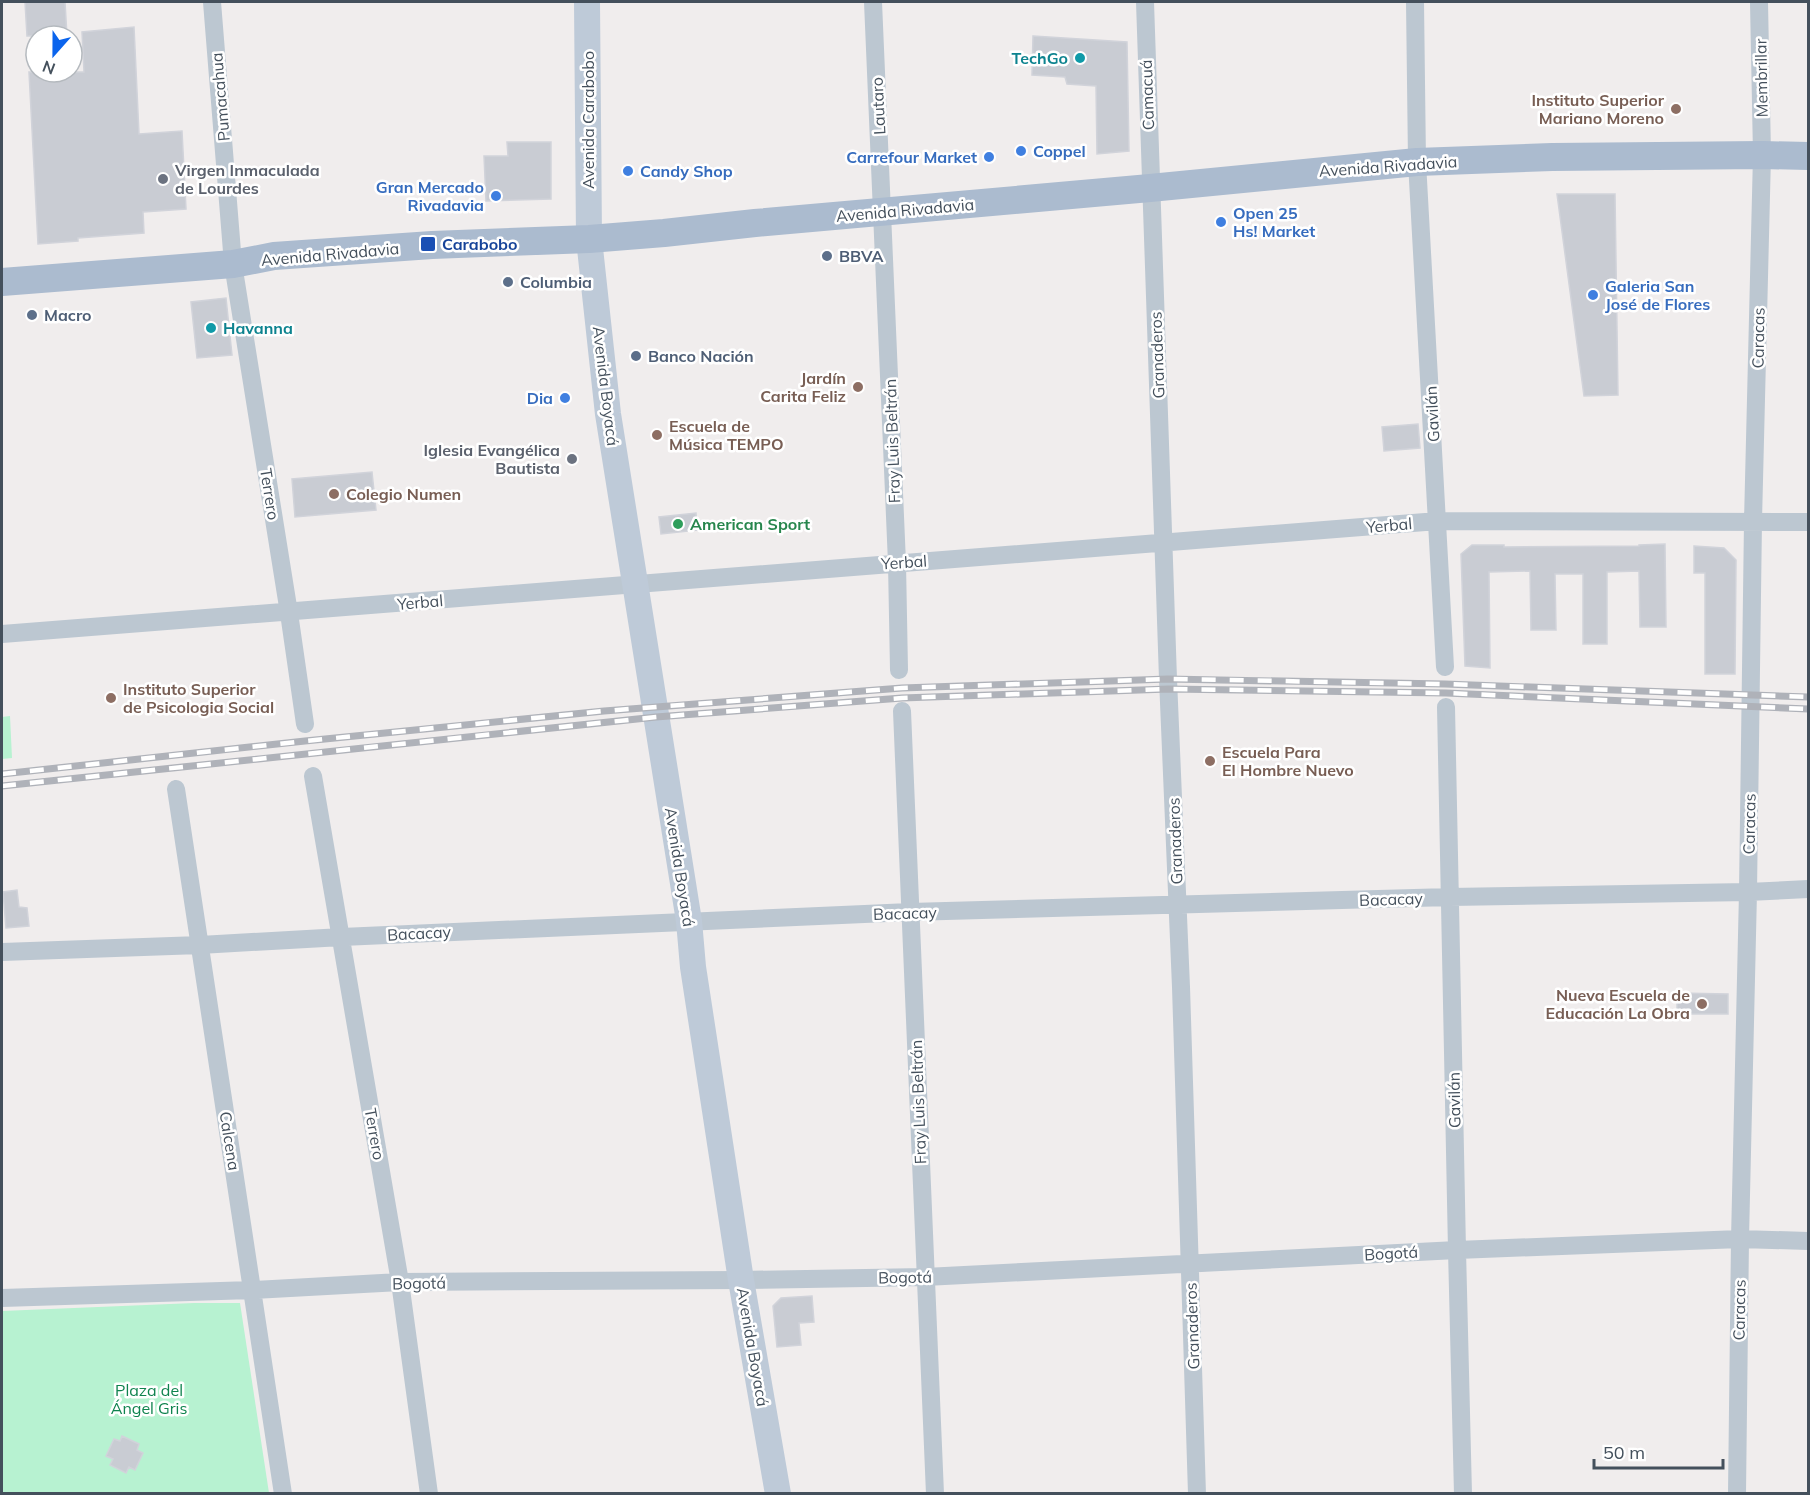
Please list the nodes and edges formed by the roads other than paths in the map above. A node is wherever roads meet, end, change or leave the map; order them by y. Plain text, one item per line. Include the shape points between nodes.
1 (212, 2) edge
2 (587, 2) edge
3 (873, 2) edge
4 (1145, 2) edge
5 (1415, 2) edge
6 (1759, 2) edge
7 (1762, 155) junction
8 (1809, 156) edge
9 (1417, 162) junction
10 (1150, 188) junction
11 (883, 211) junction
12 (589, 239) junction
13 (233, 264) junction
14 (2, 282) edge
15 (1438, 521) junction
16 (1753, 521) junction
17 (1809, 522) edge
18 (1164, 543) junction
19 (897, 563) junction
20 (635, 585) junction
21 (289, 613) junction
22 (2, 634) edge
23 (1445, 667) dead end
24 (899, 670) dead end
25 (1446, 707) dead end
26 (902, 711) dead end
27 (305, 724) dead end
28 (314, 776) dead end
29 (176, 789) dead end
30 (1809, 889) edge
31 (1748, 892) junction
32 (1450, 897) junction
33 (1178, 906) junction
34 (910, 912) junction
35 (689, 921) junction
36 (342, 937) junction
37 (200, 945) junction
38 (2, 952) edge
39 (1740, 1239) junction
40 (1809, 1241) edge
41 (1457, 1250) junction
42 (1190, 1263) junction
43 (925, 1277) junction
44 (741, 1280) junction
45 (400, 1282) junction
46 (252, 1290) junction
47 (2, 1298) edge
48 (283, 1494) edge
49 (429, 1494) edge
50 (778, 1494) edge
51 (935, 1494) edge
52 (1197, 1494) edge
53 (1463, 1494) edge
54 (1737, 1494) edge

1 - 13 street, Pumacahua
2 - 12 main road, Avenida Carabobo
3 - 11 street, Lautaro
4 - 10 street, Camacuá
5 - 9 street, Gavilán
6 - 7 street, Membrillar
7 - 8 main road, Avenida Rivadavia
7 - 9 main road, Avenida Rivadavia
7 - 16 street, Caracas
9 - 10 main road, Avenida Rivadavia
9 - 15 street, Gavilán
10 - 11 main road, Avenida Rivadavia
10 - 18 street, Granaderos
11 - 12 main road, Avenida Rivadavia
11 - 19 street, Fray Luis Beltrán
12 - 13 main road, Avenida Rivadavia via 274,256
12 - 20 main road, Avenida Boyacá via 608,414
13 - 14 main road, Avenida Rivadavia
13 - 21 street, Terrero
15 - 16 street, Yerbal
15 - 18 street, Yerbal
15 - 23 street, Gavilán
16 - 17 street, Yerbal
16 - 31 street, Caracas
18 - 19 street, Yerbal
18 - 33 street, Granaderos
19 - 20 street, Yerbal
19 - 24 street, Fray Luis Beltrán
20 - 21 street, Yerbal
20 - 35 main road, Avenida Boyacá
21 - 22 street, Yerbal
21 - 27 street, Terrero
25 - 32 street, Gavilán
26 - 34 street, Fray Luis Beltrán
28 - 36 street, Terrero
29 - 37 street, Calcena
30 - 31 street, Bacacay
31 - 32 street, Bacacay
31 - 39 street, Caracas
32 - 33 street, Bacacay
32 - 41 street, Gavilán
33 - 34 street, Bacacay
33 - 42 street, Granaderos
34 - 35 street, Bacacay
34 - 43 street, Fray Luis Beltrán
35 - 36 street, Bacacay
35 - 44 main road, Avenida Boyacá
36 - 37 street, Bacacay
36 - 45 street, Terrero
37 - 38 street, Bacacay
37 - 46 street, Calcena
39 - 40 street, Bogotá
39 - 41 street, Bogotá
39 - 54 street, Caracas
41 - 42 street, Bogotá
41 - 53 street, Gavilán
42 - 43 street, Bogotá
42 - 52 street, Granaderos
43 - 44 street, Bogotá
43 - 51 street, Fray Luis Beltrán
44 - 45 street, Bogotá
44 - 50 main road, Avenida Boyacá
45 - 46 street, Bogotá
45 - 49 street, Terrero
46 - 47 street, Bogotá
46 - 48 street, Calcena

